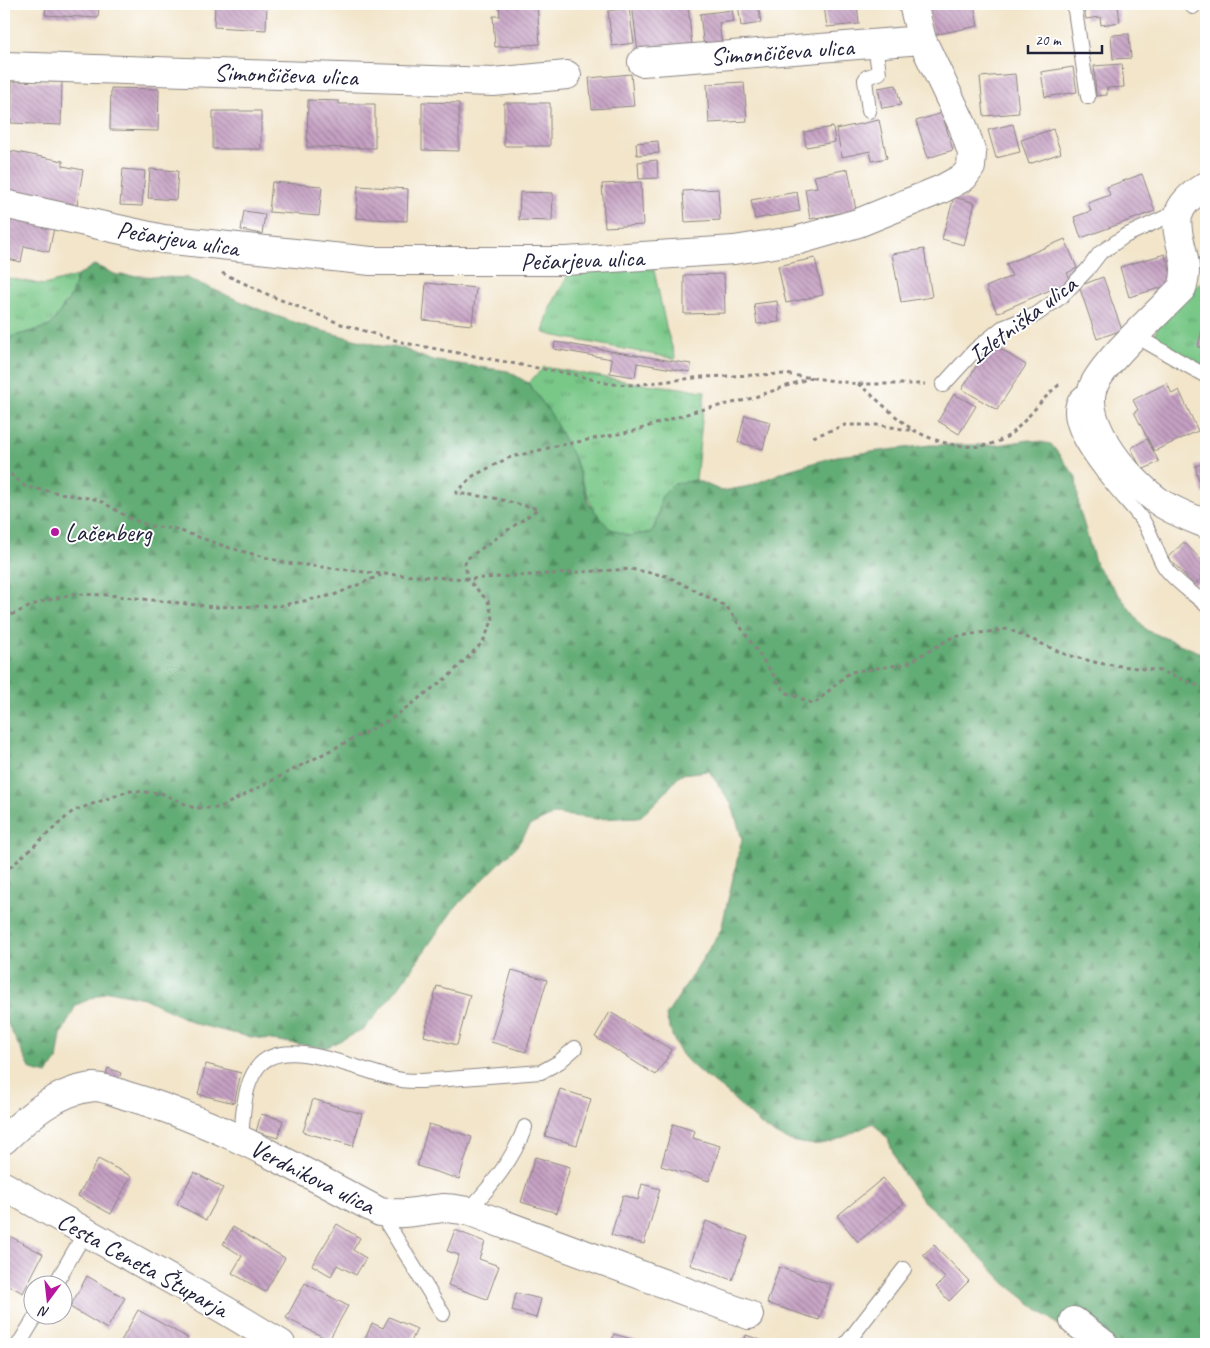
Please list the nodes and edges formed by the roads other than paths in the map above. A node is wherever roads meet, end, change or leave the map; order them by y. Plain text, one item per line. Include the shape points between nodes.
1 (913, 4) edge
2 (1074, 4) edge
3 (922, 40) junction
4 (875, 44) junction
5 (642, 62) dead end
6 (4, 66) edge
7 (567, 74) dead end
8 (1088, 97) dead end
9 (869, 111) dead end
10 (1206, 186) edge
11 (4, 204) edge
12 (1179, 211) junction
13 (1136, 336) junction
14 (1206, 376) edge
15 (943, 385) road end
16 (1088, 389) junction
17 (1206, 524) edge
18 (1206, 605) edge
19 (575, 1048) dead end
20 (526, 1127) dead end
21 (241, 1139) junction
22 (4, 1140) edge
23 (4, 1186) edge
24 (468, 1211) junction
25 (380, 1212) junction
26 (86, 1232) junction
27 (904, 1269) dead end
28 (60, 1276) edge
29 (443, 1314) dead end
30 (748, 1315) dead end
31 (1074, 1321) dead end
32 (30, 1326) edge
33 (19, 1344) edge
34 (280, 1344) edge
35 (846, 1344) edge
36 (1104, 1344) edge

1 - 3 street, Pečarjeva ulica
2 - 8 lane
3 - 4 street, Simončičeva ulica
3 - 11 street, Pečarjeva ulica via 963,126 972,153 971,167 964,177 942,189 858,223 799,240 734,250 566,261 370,260 163,239
4 - 5 street, Simončičeva ulica
4 - 9 lane via 879,73 865,80
6 - 7 street, Simončičeva ulica via 493,82
10 - 12 street, Izletniška ulica
12 - 13 street via 1176,223 1185,279 1182,288
12 - 15 lane, Izletniška ulica via 1125,236 1100,253 1062,296 1037,314 1002,328 975,350
13 - 14 lane
13 - 16 street
16 - 17 street via 1096,424 1123,468 1161,504
16 - 18 lane via 1076,397 1072,408 1081,442 1143,519 1165,567
19 - 21 lane via 541,1072 422,1081 403,1080 320,1057 288,1053 264,1060 256,1070 249,1085
20 - 24 lane via 510,1161
21 - 22 street, Verdnikova ulica via 144,1101 96,1087 65,1094 28,1117
21 - 25 street, Verdnikova ulica
23 - 26 street, Cesta Ceneta Štuparja
24 - 25 street, Verdnikova ulica via 445,1208 415,1214
24 - 30 street, Verdnikova ulica
25 - 29 lane
26 - 28 lane
26 - 34 street, Cesta Ceneta Štuparja
27 - 35 lane
31 - 36 street
32 - 33 lane

